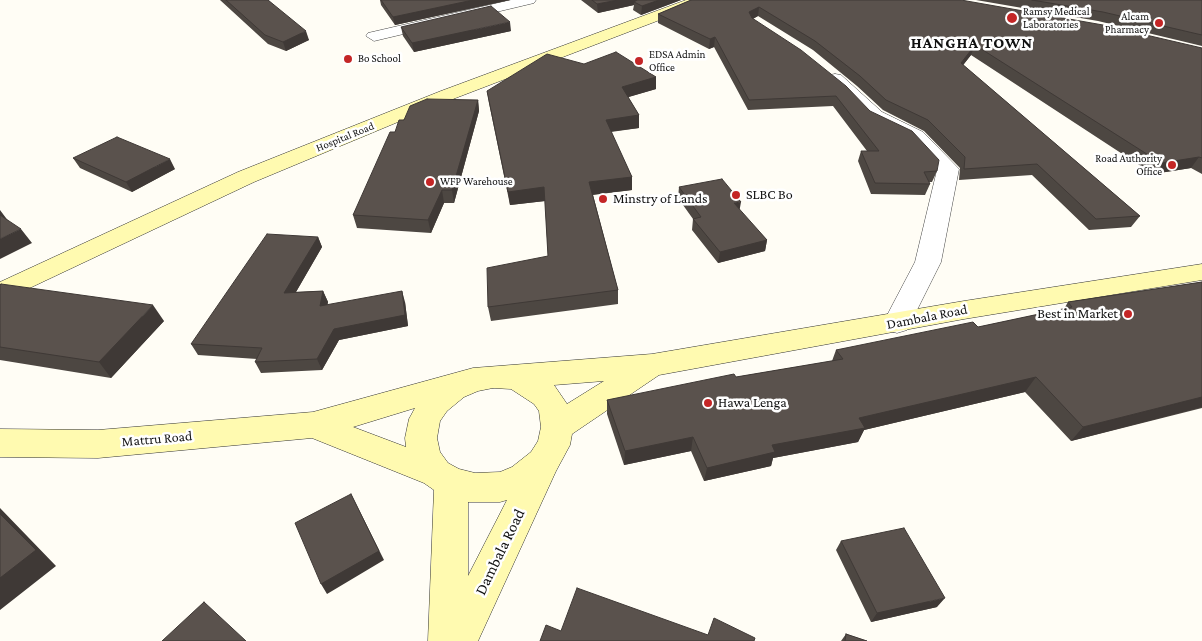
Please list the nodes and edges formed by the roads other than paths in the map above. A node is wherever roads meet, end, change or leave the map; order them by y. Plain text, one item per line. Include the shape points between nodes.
1 (528, 0) edge
2 (699, 0) edge
3 (374, 36) dead end
4 (821, 67) edge
5 (1202, 272) edge
6 (0, 294) edge
7 (897, 323) junction
8 (652, 365) junction
9 (513, 378) junction
10 (473, 380) junction
11 (313, 425) junction
12 (557, 427) junction
13 (0, 444) edge
14 (543, 462) junction
15 (444, 478) junction
16 (448, 641) edge
17 (458, 641) edge

1 - 3 street
2 - 6 street, Hospital Road via 448,95 246,177
4 - 7 street via 875,116 916,136 948,169 928,262
5 - 7 street, Dambala Road
7 - 8 street, Dambala Road
8 - 9 street, Dambala Road
8 - 12 street, Dambala Road
9 - 10 street
9 - 12 street via 545,395 554,410
10 - 11 street, Mattru Road
10 - 15 street via 436,402 425,419 421,438 424,457
11 - 13 street, Mattru Road via 98,444
11 - 15 street, Mattru Road
12 - 14 street via 554,445
14 - 15 street via 524,478 500,487 475,488
14 - 17 street, Dambala Road
15 - 16 street

